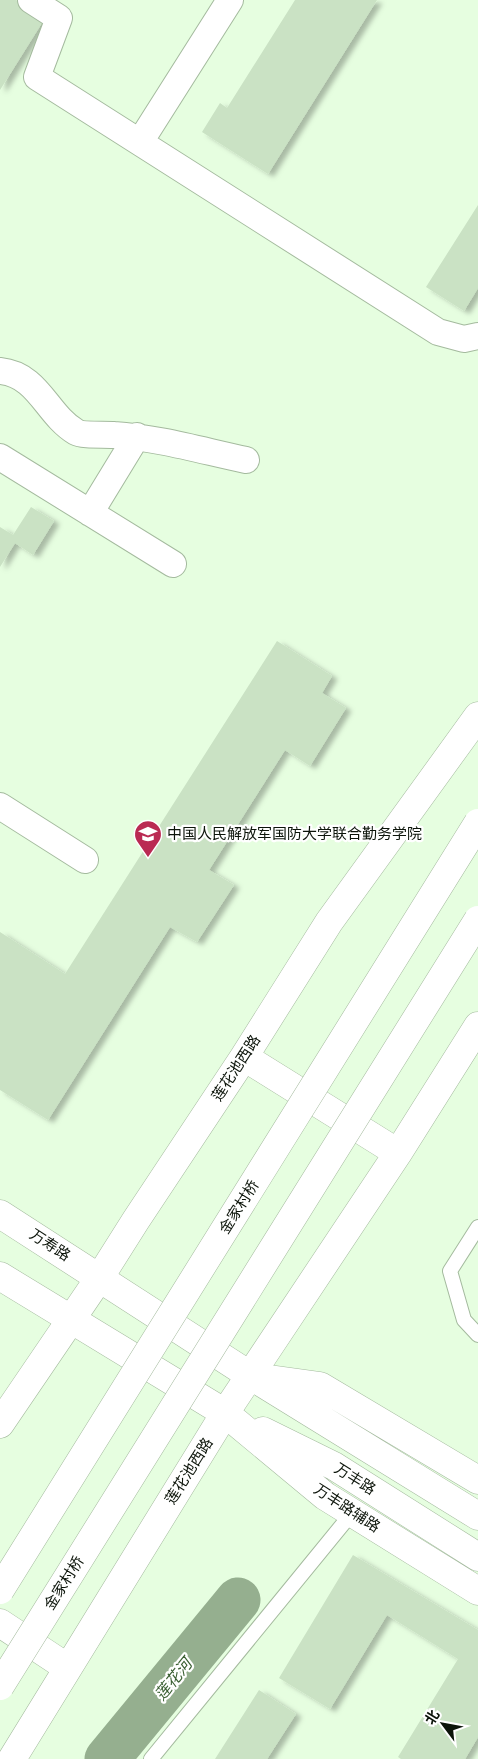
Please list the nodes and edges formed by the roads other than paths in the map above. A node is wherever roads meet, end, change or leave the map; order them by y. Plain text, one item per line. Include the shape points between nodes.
1 (31, 0) edge
2 (230, 0) edge
3 (140, 142) junction
4 (478, 336) edge
5 (0, 371) edge
6 (138, 436) junction
7 (0, 457) edge
8 (246, 460) dead end
9 (90, 513) junction
10 (173, 564) dead end
11 (478, 716) edge
12 (0, 806) edge
13 (478, 823) edge
14 (85, 860) dead end
15 (478, 920) edge
16 (478, 1026) edge
17 (244, 1057) junction
18 (398, 1153) junction
19 (0, 1214) edge
20 (478, 1227) edge
21 (0, 1276) edge
22 (100, 1277) junction
23 (71, 1320) junction
24 (478, 1335) edge
25 (251, 1376) junction
26 (225, 1413) junction
27 (0, 1424) edge
28 (478, 1480) edge
29 (352, 1513) junction
30 (478, 1516) edge
31 (478, 1557) edge
32 (0, 1590) edge
33 (478, 1591) edge
34 (0, 1623) edge
35 (68, 1668) junction
36 (0, 1686) edge
37 (12, 1759) edge
38 (151, 1759) edge

1 - 3 street via 59,18 38,77
2 - 3 street
3 - 4 street via 438,332 464,338
5 - 6 street via 12,372 35,388 52,411 77,433
6 - 8 street
6 - 9 street
7 - 9 street
9 - 10 street
11 - 17 main road, 莲花池西路 via 328,922
12 - 14 street
13 - 32 main road, 金家村桥, bridge
15 - 36 main road, 金家村桥, bridge
16 - 18 main road, 莲花池西路
17 - 18 main road
17 - 22 main road, 莲花池西路
18 - 25 main road, 莲花池西路
19 - 22 main road, 万寿路
20 - 24 lane via 450,1270 464,1320
21 - 23 main road
22 - 23 main road, 莲花池西路
22 - 25 main road, 万寿路
23 - 26 main road
23 - 27 main road, 莲花池西路
25 - 26 main road, 莲花池西路
25 - 28 main road via 320,1386
25 - 30 main road
26 - 29 main road, 万丰路辅路 via 325,1496
26 - 31 main road, 万丰路 via 334,1466
26 - 35 main road, 莲花池西路
29 - 33 main road, 万丰路辅路
29 - 38 lane
34 - 35 main road
35 - 37 main road, 莲花池西路

